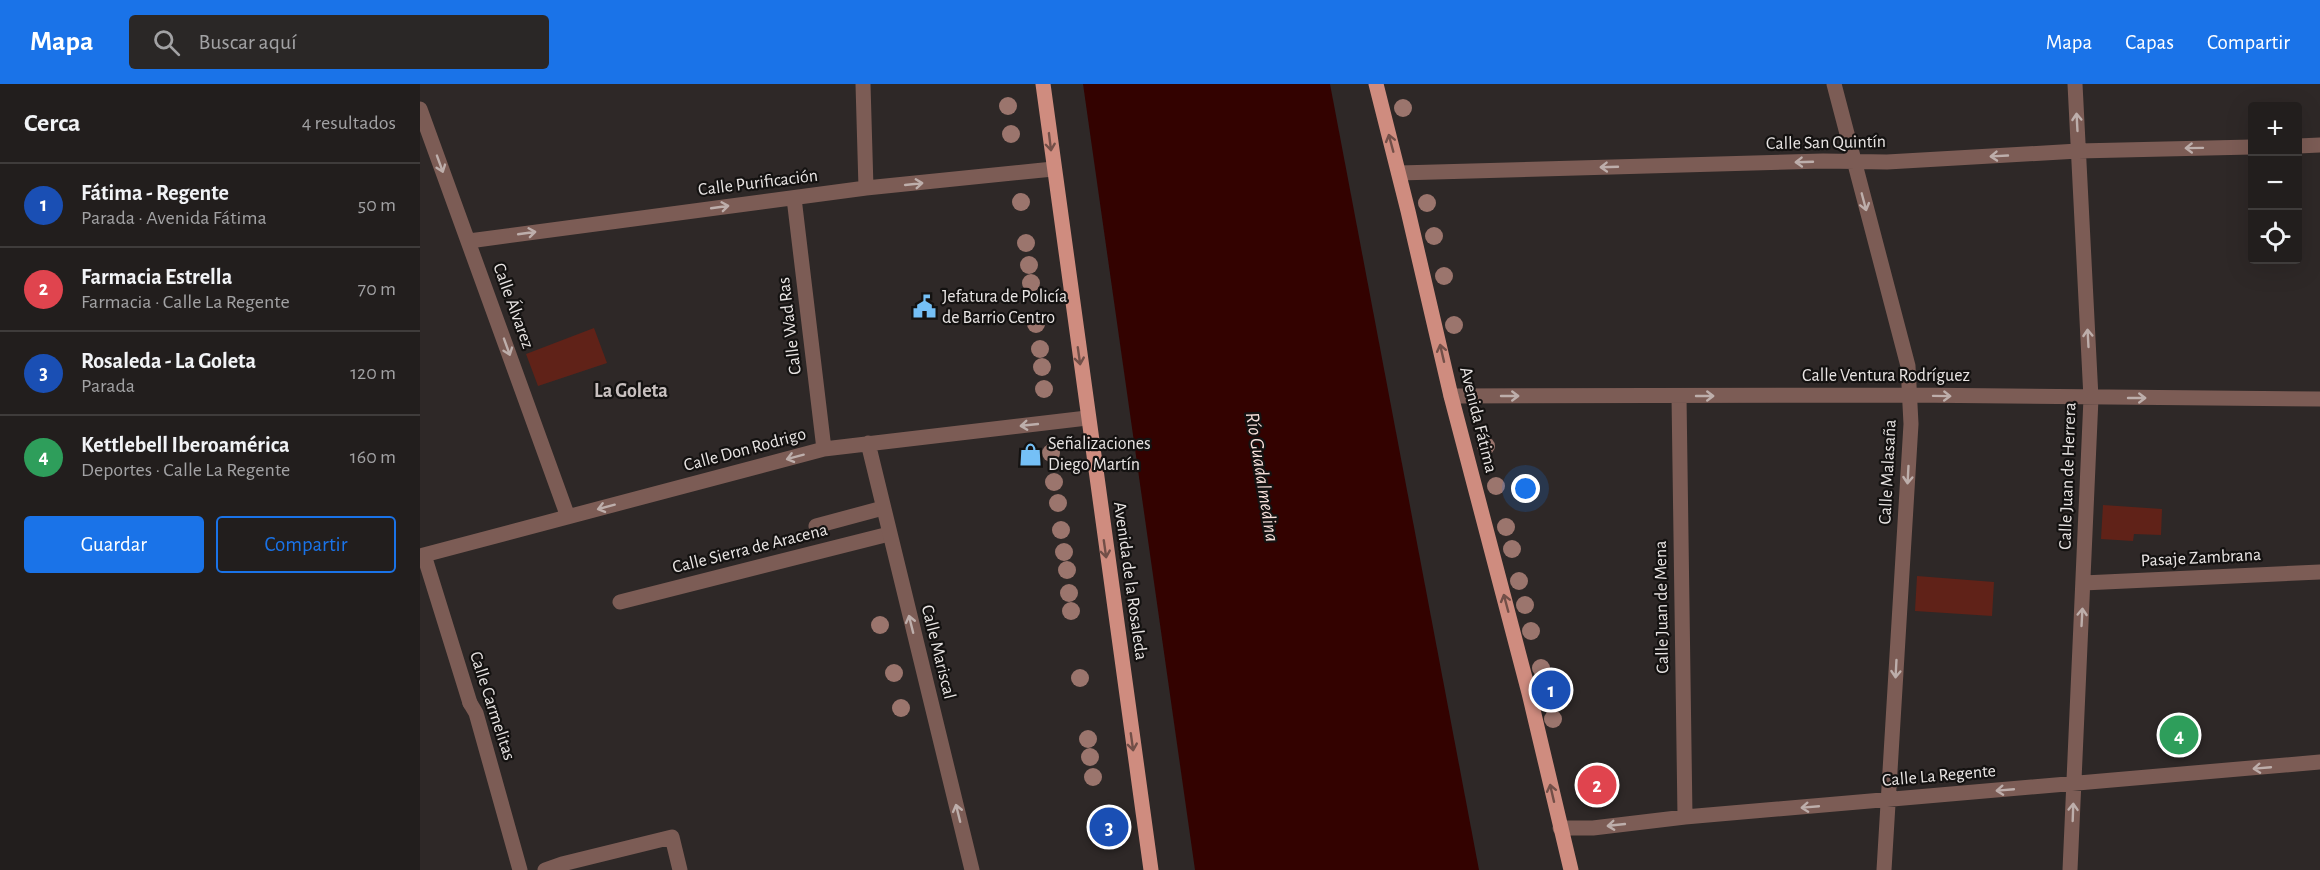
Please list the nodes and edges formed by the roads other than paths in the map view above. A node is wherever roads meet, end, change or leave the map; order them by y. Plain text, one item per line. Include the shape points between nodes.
1 (863, 84) edge
2 (1043, 84) edge
3 (1376, 84) edge
4 (1834, 84) edge
5 (2075, 84) edge
6 (420, 109) edge
7 (2320, 145) edge
8 (2302, 146) edge
9 (2248, 147) edge
10 (2078, 151) junction
11 (1852, 160) junction
12 (1053, 169) junction
13 (1399, 173) junction
14 (866, 188) junction
15 (794, 198) junction
16 (469, 241) junction
17 (1909, 395) junction
18 (1451, 396) junction
19 (1679, 396) junction
20 (2091, 398) junction
21 (2320, 399) edge
22 (1087, 418) junction
23 (868, 443) junction
24 (824, 449) junction
25 (883, 508) junction
26 (568, 518) junction
27 (816, 526) dead end
28 (889, 534) junction
29 (422, 555) edge
30 (2320, 572) edge
31 (2083, 583) junction
32 (620, 602) dead end
33 (2320, 762) edge
34 (2074, 784) junction
35 (1888, 800) junction
36 (1685, 817) junction
37 (1560, 828) junction
38 (520, 870) edge
39 (545, 870) edge
40 (680, 870) edge
41 (972, 870) edge
42 (1151, 870) edge
43 (1571, 870) edge
44 (1884, 870) edge
45 (2070, 870) edge

1 - 14 street
2 -> 12 main road, Avenida de la Rosaleda
13 -> 3 main road, Avenida Fátima
4 - 11 street, Calle Malasaña
10 -> 5 street, Calle Juan de Herrera
6 -> 16 street, Calle Álvarez
7 - 8 street
9 -> 10 street, Calle San Quintín
10 -> 11 street, Calle San Quintín via 1887,162
20 -> 10 street, Calle Juan de Herrera
11 -> 13 street, Calle San Quintín
11 -> 17 street, Calle Malasaña via 1908,366
14 -> 12 street, Calle Purificación
12 -> 22 main road, Avenida de la Rosaleda
18 -> 13 main road, Avenida Fátima
14 - 15 street, Calle Purificación
16 -> 15 street, Calle Purificación
15 - 24 street, Calle Wad Ras
16 -> 26 street, Calle Álvarez
19 -> 17 street, Calle Ventura Rodríguez
17 -> 20 street, Calle Ventura Rodríguez
17 -> 35 street, Calle Malasaña via 1911,424
18 -> 19 street, Calle Ventura Rodríguez
37 -> 18 main road, Avenida Fátima
19 - 36 street, Calle Juan de Mena
20 -> 21 street, Calle Ventura Rodríguez
20 - 31 street, Calle Juan de Herrera
22 -> 23 street, Calle Don Rodrigo
22 -> 42 main road, Avenida de la Rosaleda
23 - 24 street, Calle Don Rodrigo
23 - 25 street, Calle Mariscal
24 -> 26 street, Calle Don Rodrigo
25 - 27 street
25 - 28 street, Calle Mariscal
26 - 29 street, Calle Don Rodrigo
28 - 32 street, Calle Sierra de Aracena
41 -> 28 street, Calle Mariscal
29 - 38 street, Calle Carmelitas via 476,712
30 - 31 street, Pasaje Zambrana
34 -> 31 street, Calle Juan de Herrera
33 -> 34 street, Calle La Regente
34 -> 35 street, Calle La Regente
45 -> 34 street, Calle Juan de Herrera
35 -> 36 street, Calle La Regente
35 - 44 street, Calle Malasaña
36 -> 37 street, Calle La Regente
37 - 43 main road, Avenida Fátima
39 - 40 street via 672,837

